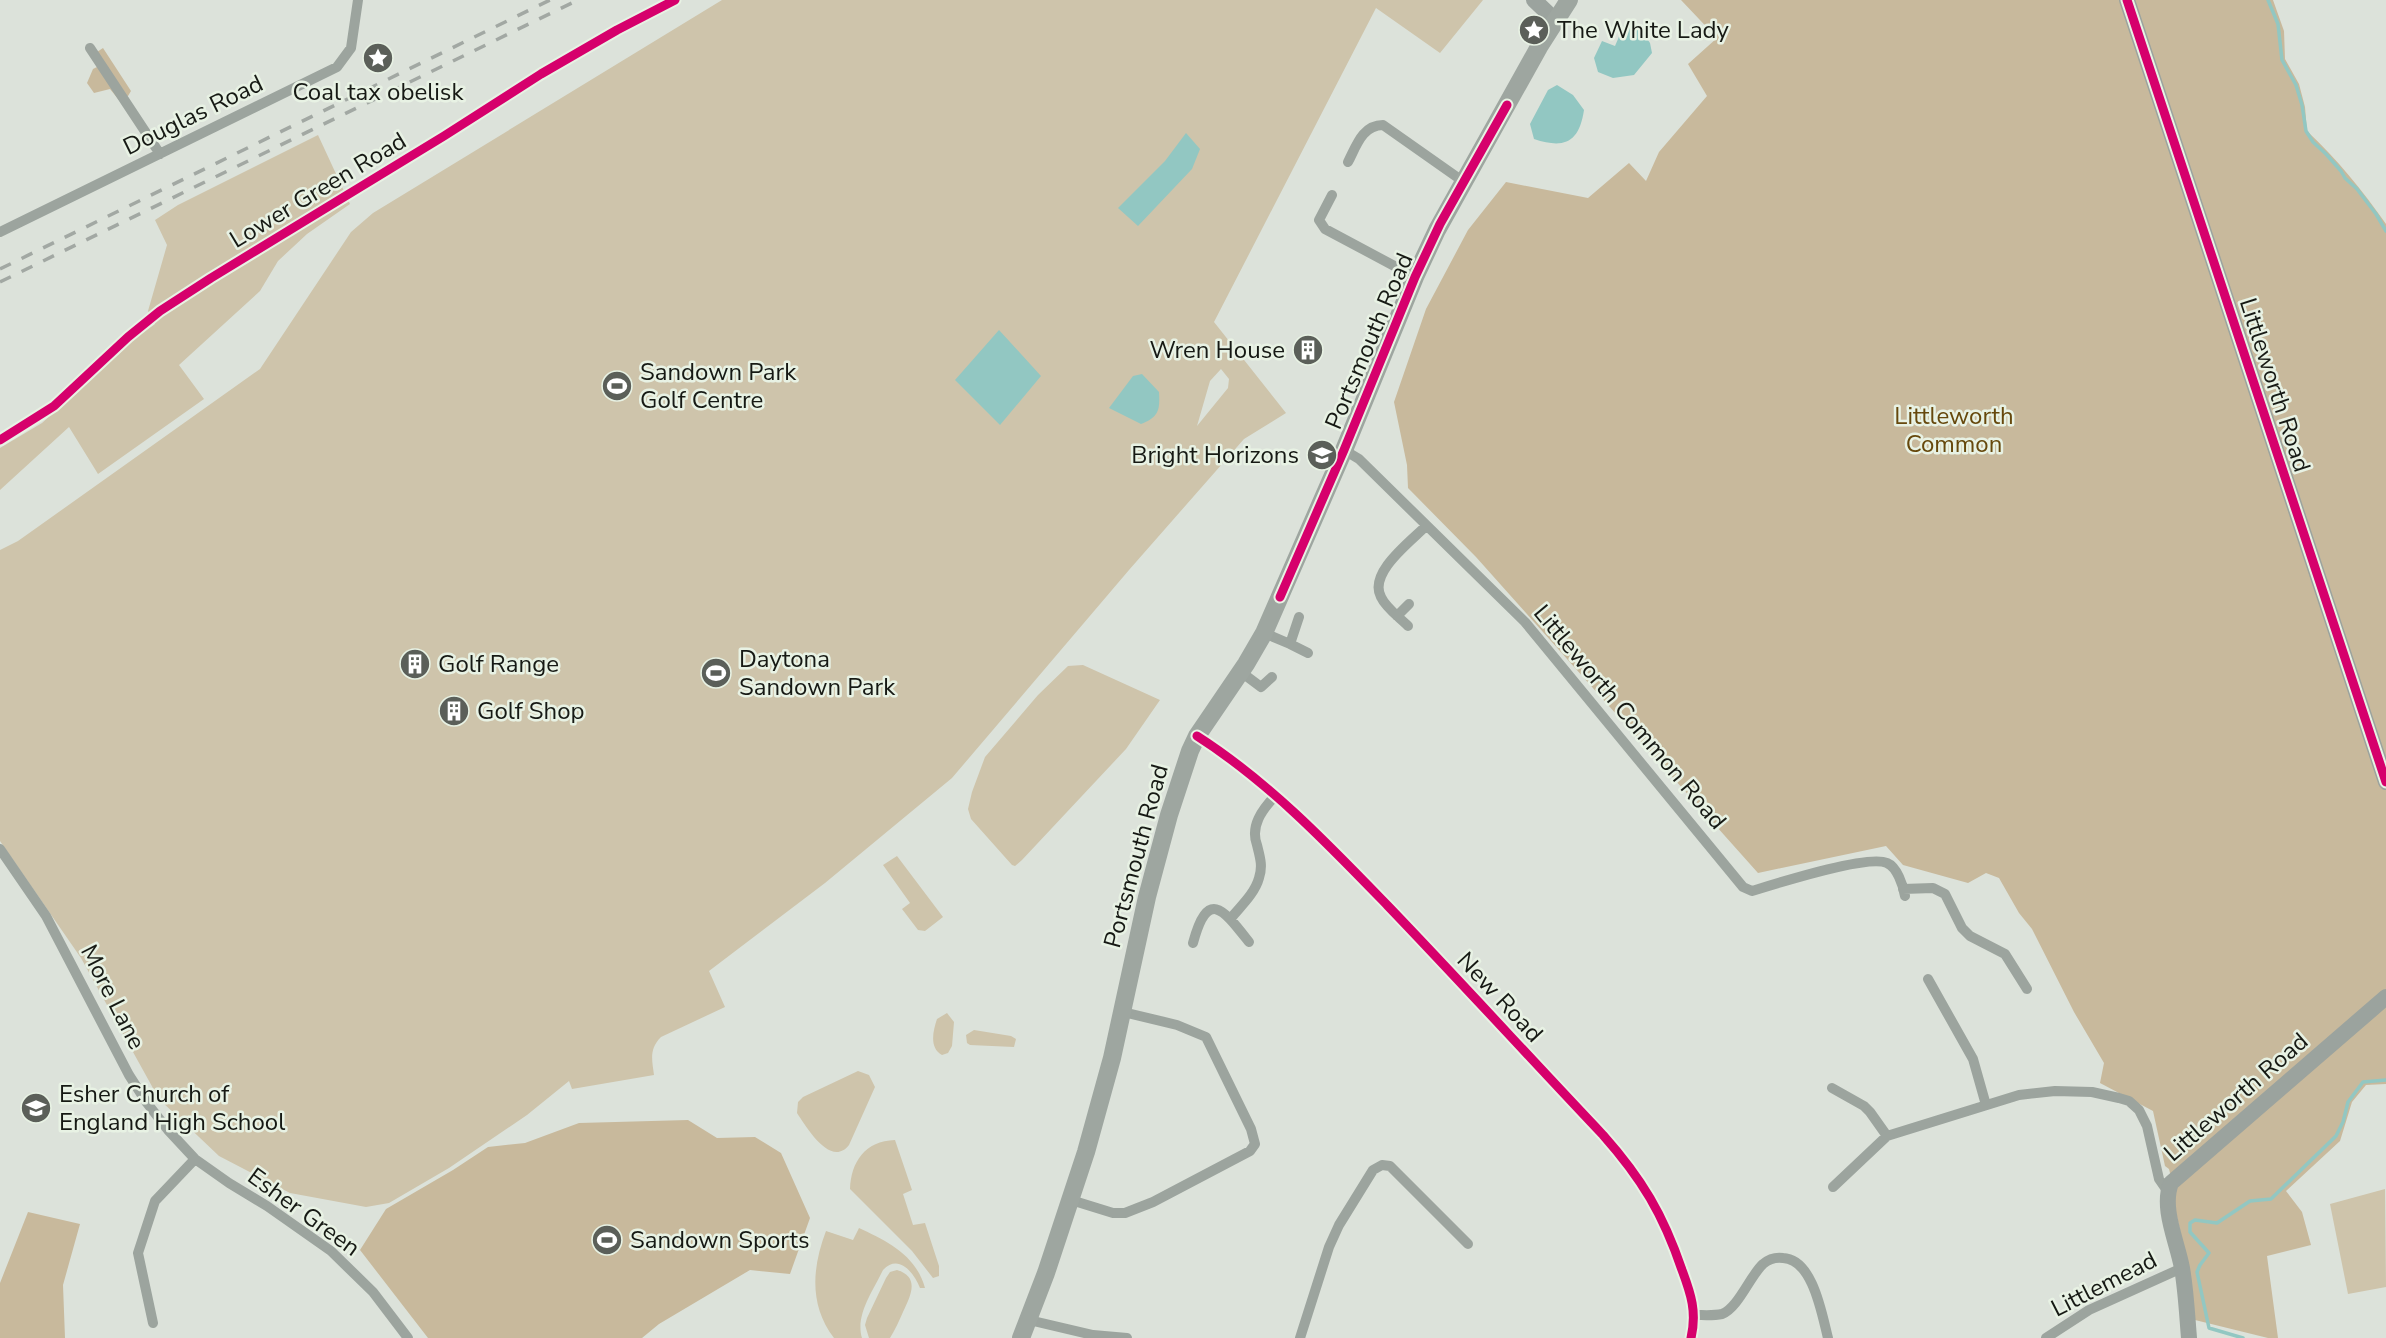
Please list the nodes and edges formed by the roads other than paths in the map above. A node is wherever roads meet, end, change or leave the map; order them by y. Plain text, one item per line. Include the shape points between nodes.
1 (358, 0) edge
2 (675, 0) edge
3 (1534, 0) edge
4 (1569, 0) edge
5 (2127, 0) edge
6 (1555, 20) junction
7 (90, 48) dead end
8 (160, 154) junction
9 (1348, 162) dead end
10 (1464, 182) junction
11 (1332, 195) dead end
12 (0, 232) edge
13 (1415, 277) junction
14 (0, 440) edge
15 (1344, 450) junction
16 (1426, 526) junction
17 (1409, 604) dead end
18 (1397, 615) junction
19 (1299, 617) dead end
20 (1408, 626) dead end
21 (1264, 633) junction
22 (1290, 644) junction
23 (1308, 653) dead end
24 (1241, 672) junction
25 (1272, 677) dead end
26 (1197, 736) junction
27 (2386, 782) edge
28 (1275, 796) junction
29 (0, 849) edge
30 (1255, 889) junction
31 (1265, 898) dead end
32 (1231, 918) junction
33 (1249, 942) dead end
34 (1193, 943) dead end
35 (1928, 979) dead end
36 (2027, 989) dead end
37 (2386, 997) edge
38 (1122, 1012) junction
39 (1833, 1087) dead end
40 (1986, 1105) junction
41 (1887, 1136) junction
42 (195, 1159) junction
43 (1833, 1187) dead end
44 (2168, 1192) junction
45 (1071, 1200) junction
46 (1468, 1244) dead end
47 (2182, 1268) junction
48 (1695, 1315) junction
49 (1029, 1320) junction
50 (153, 1323) dead end
51 (408, 1338) edge
52 (1021, 1338) edge
53 (1127, 1338) edge
54 (1300, 1338) edge
55 (1691, 1338) edge
56 (1828, 1338) edge
57 (2046, 1338) edge
58 (2189, 1338) edge

1 - 8 street, Douglas Road via 351,48 337,67
2 - 14 street, Lower Green Road via 541,74 202,284 128,337 54,406
3 - 6 street
4 - 6 main road, Portsmouth Road
5 - 27 street, Littleworth Road
6 - 10 main road, Portsmouth Road
7 - 8 street
8 - 12 street, Douglas Road
9 - 10 street via 1368,128 1383,125
10 - 13 main road, Portsmouth Road
11 - 13 street via 1319,220 1325,229
13 - 15 main road, Portsmouth Road
15 - 16 street, Littleworth Common Road via 1359,459
15 - 21 main road, Portsmouth Road
16 - 18 street via 1380,573 1380,595
16 - 36 street, Littleworth Common Road via 1525,622 1743,887 1752,891 1875,860 1888,863 1904,892 1933,888 1945,894 1962,928 2005,954
17 - 18 street
18 - 20 street
19 - 22 street
21 - 22 street
21 - 24 main road, Portsmouth Road
22 - 23 street
24 - 25 street via 1261,687
24 - 26 main road, Portsmouth Road
26 - 28 street, New Road
26 - 38 main road, Portsmouth Road via 1168,816
28 - 30 street via 1255,832 1262,866
28 - 48 street, New Road via 1398,916 1632,1169 1660,1213
29 - 42 street, More Lane via 61,941 141,1094
30 - 31 street
30 - 32 street
32 - 33 street
32 - 34 street via 1208,909
35 - 40 street via 1973,1059
37 - 44 street, Littleworth Road via 2171,1182
38 - 45 main road, Portsmouth Road
38 - 45 street via 1206,1037 1255,1144 1202,1177 1125,1213
39 - 41 street via 1870,1112
40 - 41 street
40 - 44 street via 2055,1091 2092,1092 2129,1101 2147,1126 2159,1179
41 - 43 street
42 - 50 street via 155,1201 138,1253
42 - 51 street, Esher Green via 331,1251 373,1292
44 - 47 street, Littleworth Road
45 - 49 main road, Portsmouth Road
46 - 54 street via 1390,1166 1373,1170 1334,1236
47 - 57 street, Littlemead via 2089,1310
47 - 58 street, Littleworth Road
48 - 55 street, New Road
48 - 56 street via 1722,1314 1763,1265 1787,1258 1803,1268 1812,1283
49 - 52 main road, Portsmouth Road
49 - 53 street

